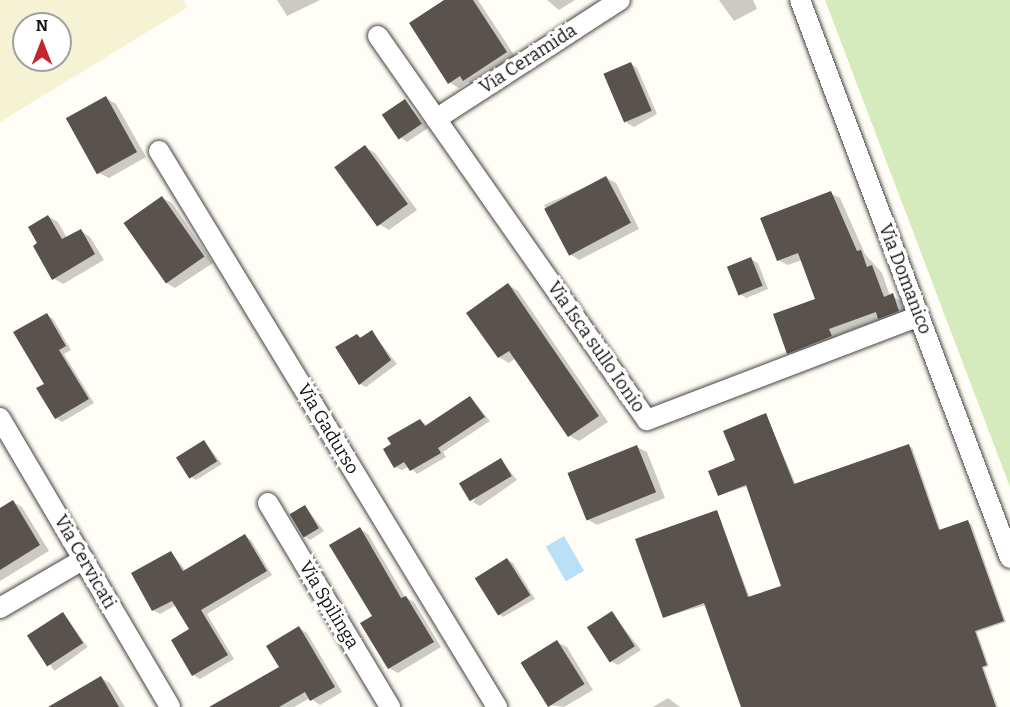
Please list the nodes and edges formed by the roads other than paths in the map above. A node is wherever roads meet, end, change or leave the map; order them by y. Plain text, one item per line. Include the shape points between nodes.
1 (620, 0) edge
2 (800, 0) edge
3 (378, 36) dead end
4 (436, 119) junction
5 (159, 151) dead end
6 (919, 316) junction
7 (0, 417) edge
8 (268, 503) dead end
9 (1010, 558) edge
10 (84, 559) junction
11 (0, 608) edge
12 (170, 707) edge
13 (390, 707) edge
14 (497, 707) edge

1 - 4 street, Via Ceramida
2 - 6 street, Via Domanico
3 - 4 street, Via Isca sullo Ionio
4 - 6 street, Via Isca sullo Ionio via 647,420
5 - 14 street, Via Gadurso
6 - 9 street, Via Domanico
7 - 10 street, Via Cervicati
8 - 13 street, Via Spilinga
10 - 11 street
10 - 12 street, Via Cervicati

